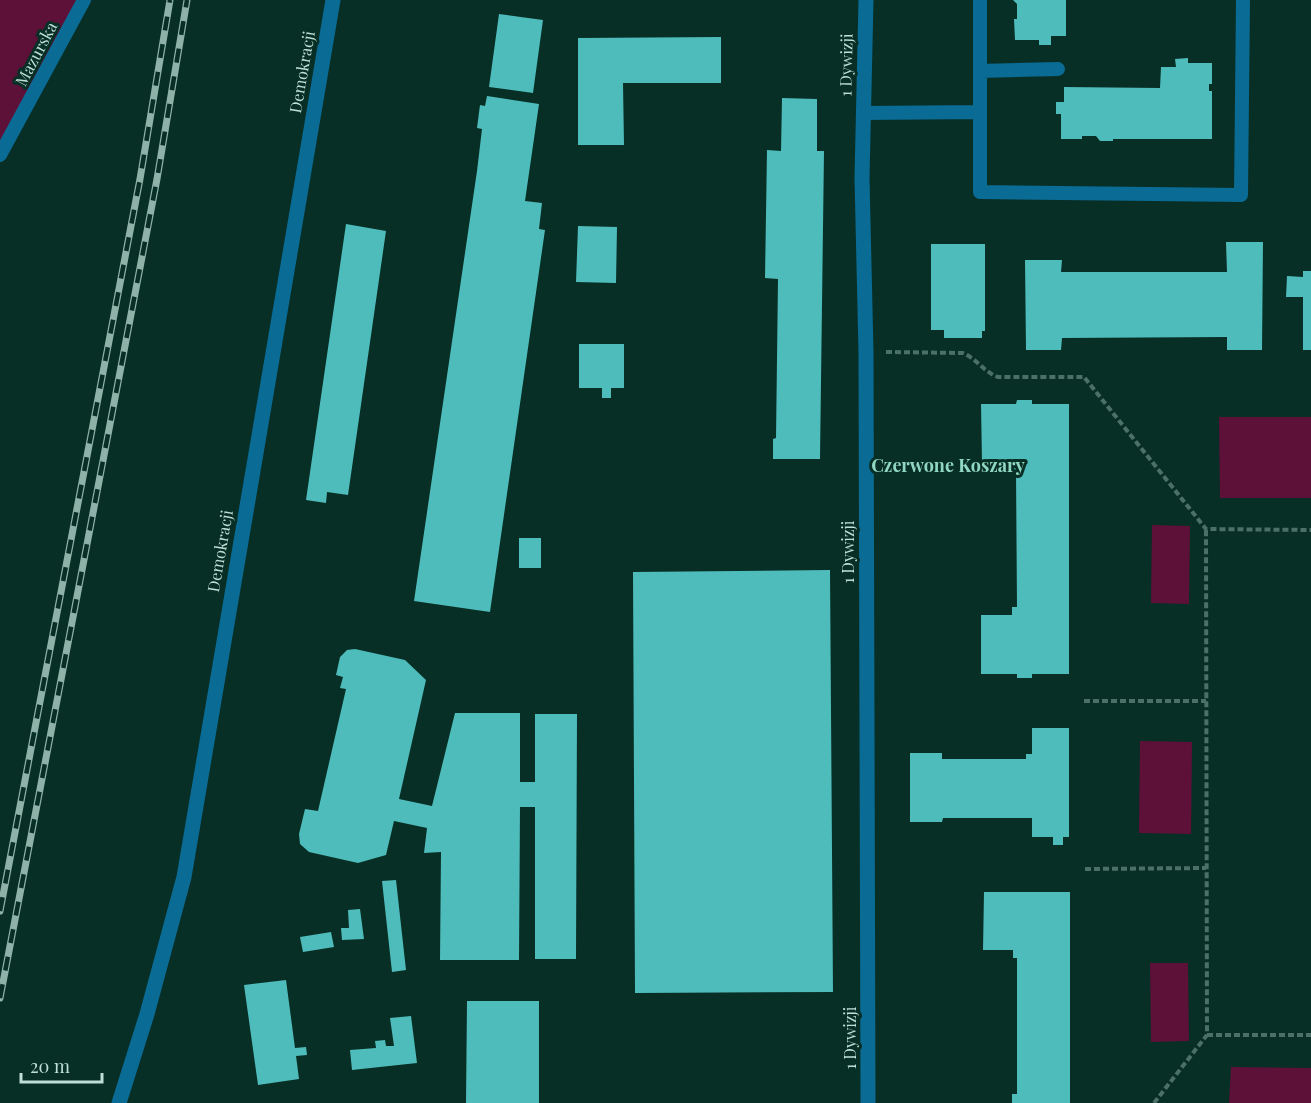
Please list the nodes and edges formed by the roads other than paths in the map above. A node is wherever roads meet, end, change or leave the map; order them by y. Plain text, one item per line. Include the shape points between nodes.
1 (84, 0) edge
2 (333, 0) edge
3 (866, 0) edge
4 (980, 0) edge
5 (1243, 0) edge
6 (1058, 69) dead end
7 (980, 71) junction
8 (980, 112) junction
9 (863, 113) junction
10 (0, 155) edge
11 (119, 1103) edge
12 (868, 1103) edge

1 - 10 lane, Mazurska
2 - 11 street, Demokracji via 184,877
3 - 9 street, 1 Dywizji
4 - 7 lane
5 - 8 lane via 1240,195 980,192
6 - 7 lane
7 - 8 lane
8 - 9 lane
9 - 12 street, 1 Dywizji

